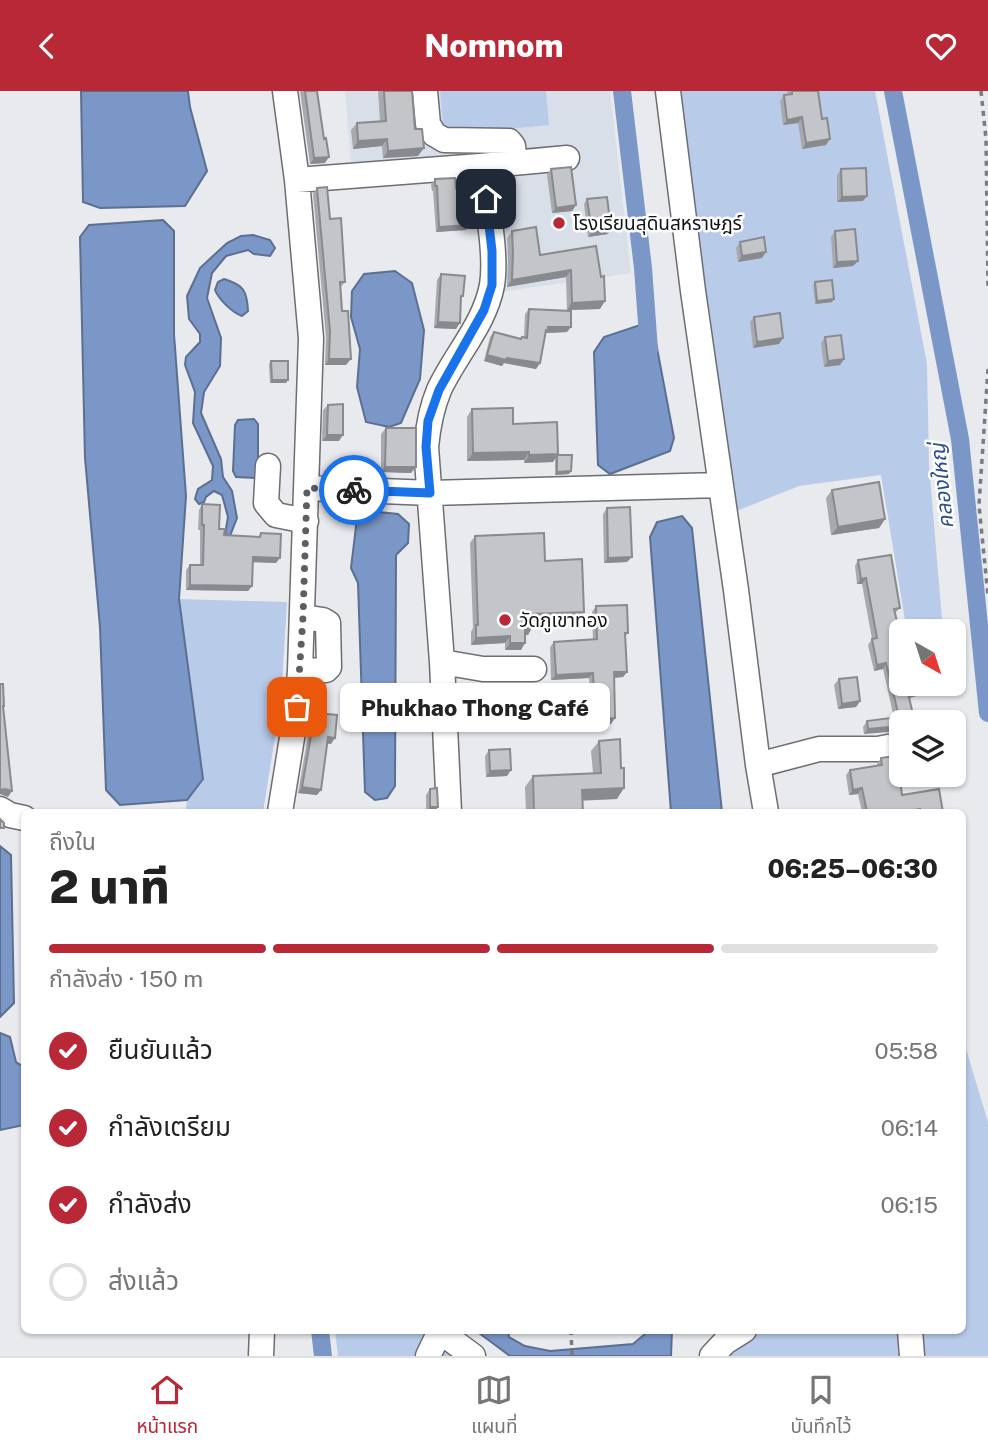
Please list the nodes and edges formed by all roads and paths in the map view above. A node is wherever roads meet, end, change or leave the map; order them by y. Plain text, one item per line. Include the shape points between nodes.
1 (285, 91) edge
2 (425, 91) edge
3 (668, 91) edge
4 (981, 91) edge
5 (567, 157) dead end
6 (514, 163) junction
7 (480, 166) junction
8 (297, 180) junction
9 (988, 288) edge
10 (988, 369) edge
11 (268, 466) dead end
12 (720, 485) junction
13 (307, 488) junction
14 (430, 493) junction
15 (306, 521) junction
16 (988, 596) edge
17 (442, 662) junction
18 (534, 669) dead end
19 (889, 747) edge
20 (758, 765) junction
21 (0, 809) edge
22 (280, 809) edge
23 (449, 809) edge
24 (765, 809) edge
25 (21, 817) edge
26 (262, 1334) edge
27 (438, 1334) edge
28 (443, 1334) edge
29 (571, 1334) edge
30 (738, 1334) edge
31 (910, 1334) edge
32 (261, 1356) edge
33 (428, 1356) edge
34 (473, 1356) edge
35 (572, 1356) edge
36 (712, 1356) edge
37 (912, 1356) edge

1 - 8 street
2 - 6 street via 428,124 434,134 444,140 509,141
3 - 12 street
4 - 9 path
5 - 6 street
6 - 7 street
7 - 8 street
7 - 14 street via 492,285 428,421
8 - 13 street via 312,338
10 - 16 path via 979,505
11 - 15 street via 267,503 276,515
12 - 14 street
12 - 20 street
13 - 14 street
13 - 15 street
14 - 17 street
15 - 22 street via 297,707
17 - 18 street via 483,669
17 - 23 street
19 - 20 street via 819,749
20 - 24 street
21 - 25 street
26 - 32 street
27 - 33 street
28 - 34 street
29 - 35 path
30 - 36 street
31 - 37 street

